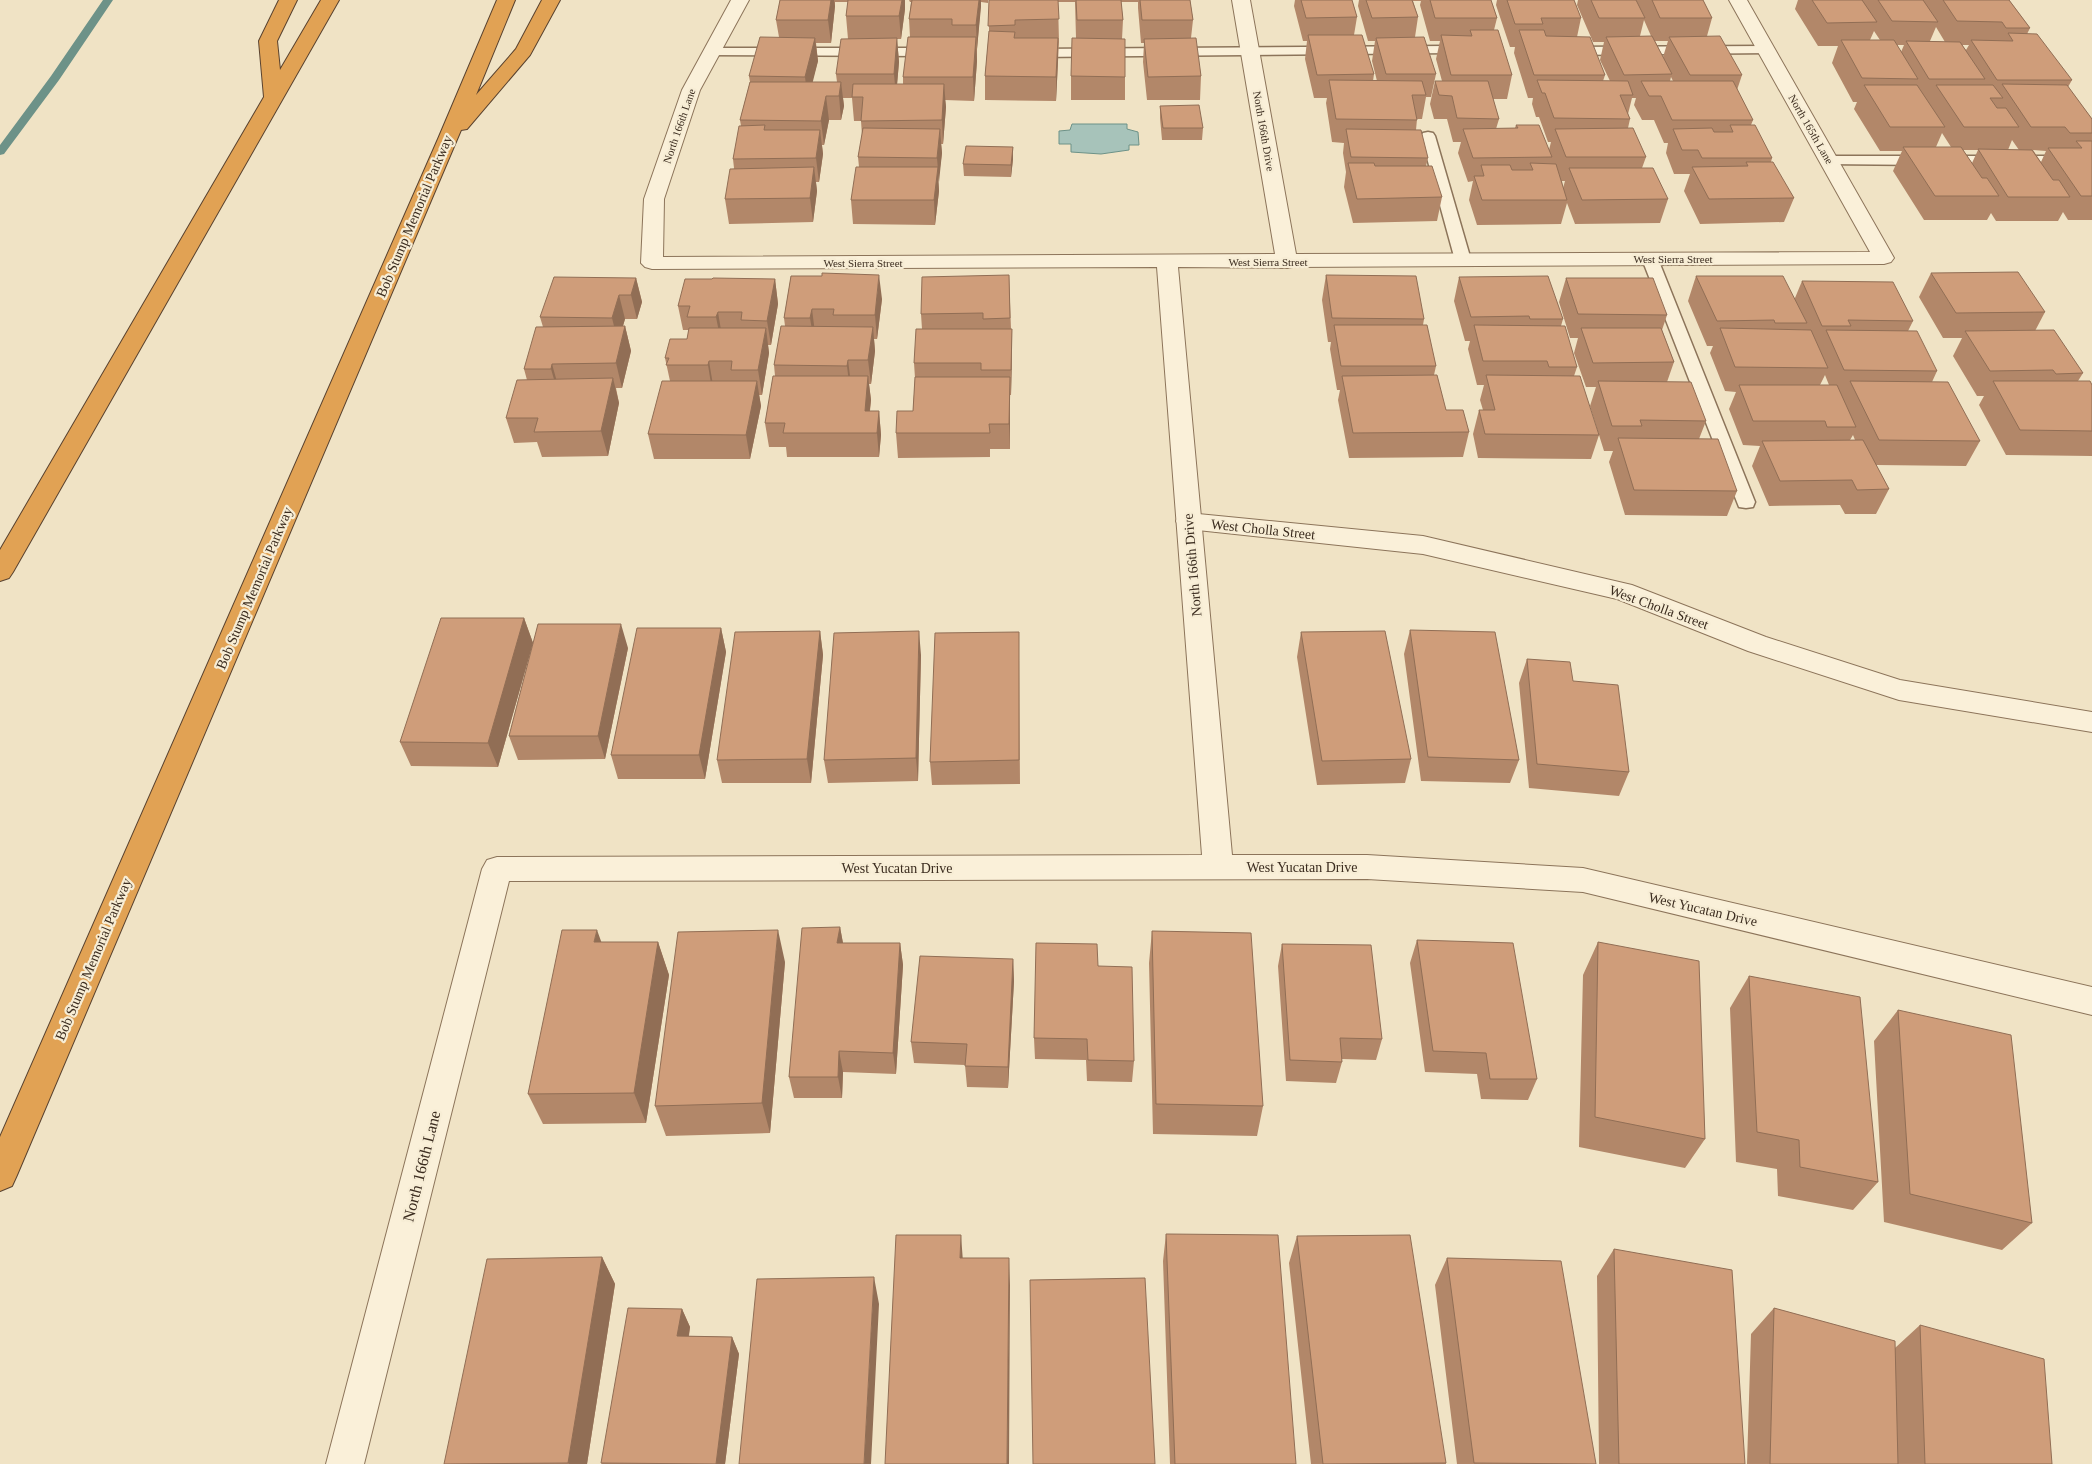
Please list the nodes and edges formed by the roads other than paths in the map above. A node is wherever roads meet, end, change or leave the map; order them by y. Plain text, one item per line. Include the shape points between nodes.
1 (288, 0) edge
2 (330, 0) edge
3 (506, 0) edge
4 (551, 0) edge
5 (740, 0) edge
6 (1241, 0) edge
7 (1738, 0) edge
8 (1446, 50) edge
9 (1765, 50) junction
10 (1249, 51) junction
11 (1567, 51) edge
12 (712, 52) junction
13 (928, 52) edge
14 (1036, 52) edge
15 (274, 99) junction
16 (1428, 136) dead end
17 (448, 139) junction
18 (1829, 161) junction
19 (2048, 161) edge
20 (1884, 258) joint
21 (1650, 259) junction
22 (1463, 260) junction
23 (1167, 262) junction
24 (1287, 262) junction
25 (652, 263) joint
26 (1746, 502) dead end
27 (1188, 521) junction
28 (0, 572) edge
29 (2092, 722) edge
30 (1218, 867) junction
31 (497, 869) joint
32 (2092, 1001) edge
33 (0, 1175) edge
34 (345, 1464) edge

1 - 15 highway via 268,41
2 - 15 highway
3 - 17 highway, Bob Stump Memorial Parkway
4 - 17 highway via 524,51
5 - 12 street, North 166th Lane
6 - 10 street, North 166th Drive
7 - 9 street, North 165th Lane
8 - 10 lane
9 - 11 lane
9 - 18 street, North 165th Lane
10 - 14 lane
10 - 24 street, North 166th Drive
12 - 13 lane
12 - 25 street, North 166th Lane via 691,90 654,199
15 - 28 highway
16 - 22 lane
17 - 33 highway, Bob Stump Memorial Parkway
18 - 19 lane
18 - 20 street, North 165th Lane
20 - 21 street, West Sierra Street
21 - 22 street, West Sierra Street
21 - 26 lane
22 - 24 street, West Sierra Street
23 - 24 street, West Sierra Street
23 - 25 street, West Sierra Street
23 - 27 street, North 166th Drive
27 - 29 street, West Cholla Street via 1423,545 1623,591 1757,644 1899,690
27 - 30 street, North 166th Drive
30 - 31 street, West Yucatan Drive
30 - 32 street, West Yucatan Drive via 1367,867 1583,880
31 - 34 street, North 166th Lane

